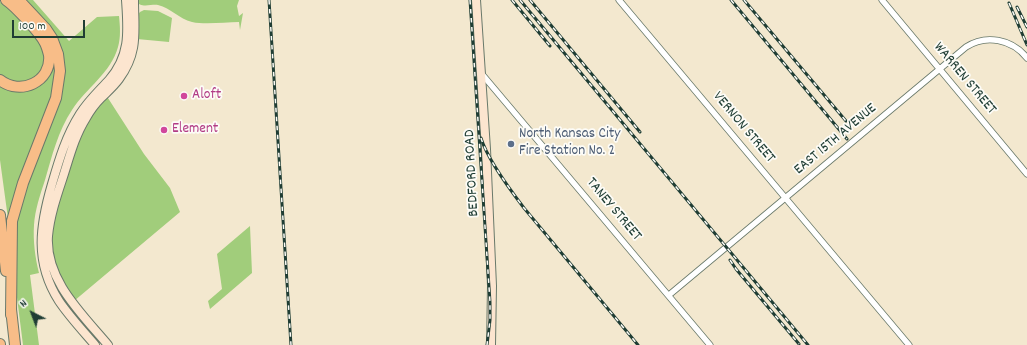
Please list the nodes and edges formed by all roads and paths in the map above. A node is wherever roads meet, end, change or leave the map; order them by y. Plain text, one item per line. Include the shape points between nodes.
1 (6, 0) edge
2 (19, 0) edge
3 (126, 0) edge
4 (134, 0) edge
5 (476, 0) edge
6 (619, 0) edge
7 (882, 0) edge
8 (1027, 58) edge
9 (940, 69) junction
10 (481, 73) junction
11 (0, 80) edge
12 (1027, 174) edge
13 (786, 198) junction
14 (0, 215) edge
15 (668, 295) junction
16 (11, 315) junction
17 (15, 345) edge
18 (95, 345) edge
19 (108, 345) edge
20 (491, 345) edge
21 (710, 345) edge
22 (909, 345) edge

1 - 11 highway via 42,39 48,51 49,63 44,75 30,86 14,87
2 - 16 highway via 52,38 58,54 60,71 56,98 23,184 12,221
3 - 18 street via 128,36 121,64 89,102 69,133 58,162 42,226 42,256 52,289
4 - 19 street via 135,37 130,60 119,80 99,100 79,130 52,212 48,238 50,256 60,284 72,303
5 - 10 street, BEDFORD ROAD
6 - 13 street, VERNON STREET
7 - 9 street, WARREN STREET
8 - 9 street, EAST 15TH AVENUE via 1009,44 987,40 969,45
9 - 12 street, WARREN STREET
9 - 13 street, EAST 15TH AVENUE
10 - 15 street, TANEY STREET
10 - 20 street, BEDFORD ROAD via 492,286
13 - 15 street, EAST 15TH AVENUE
13 - 22 street, VERNON STREET
14 - 16 highway
15 - 21 street, TANEY STREET
16 - 17 highway

